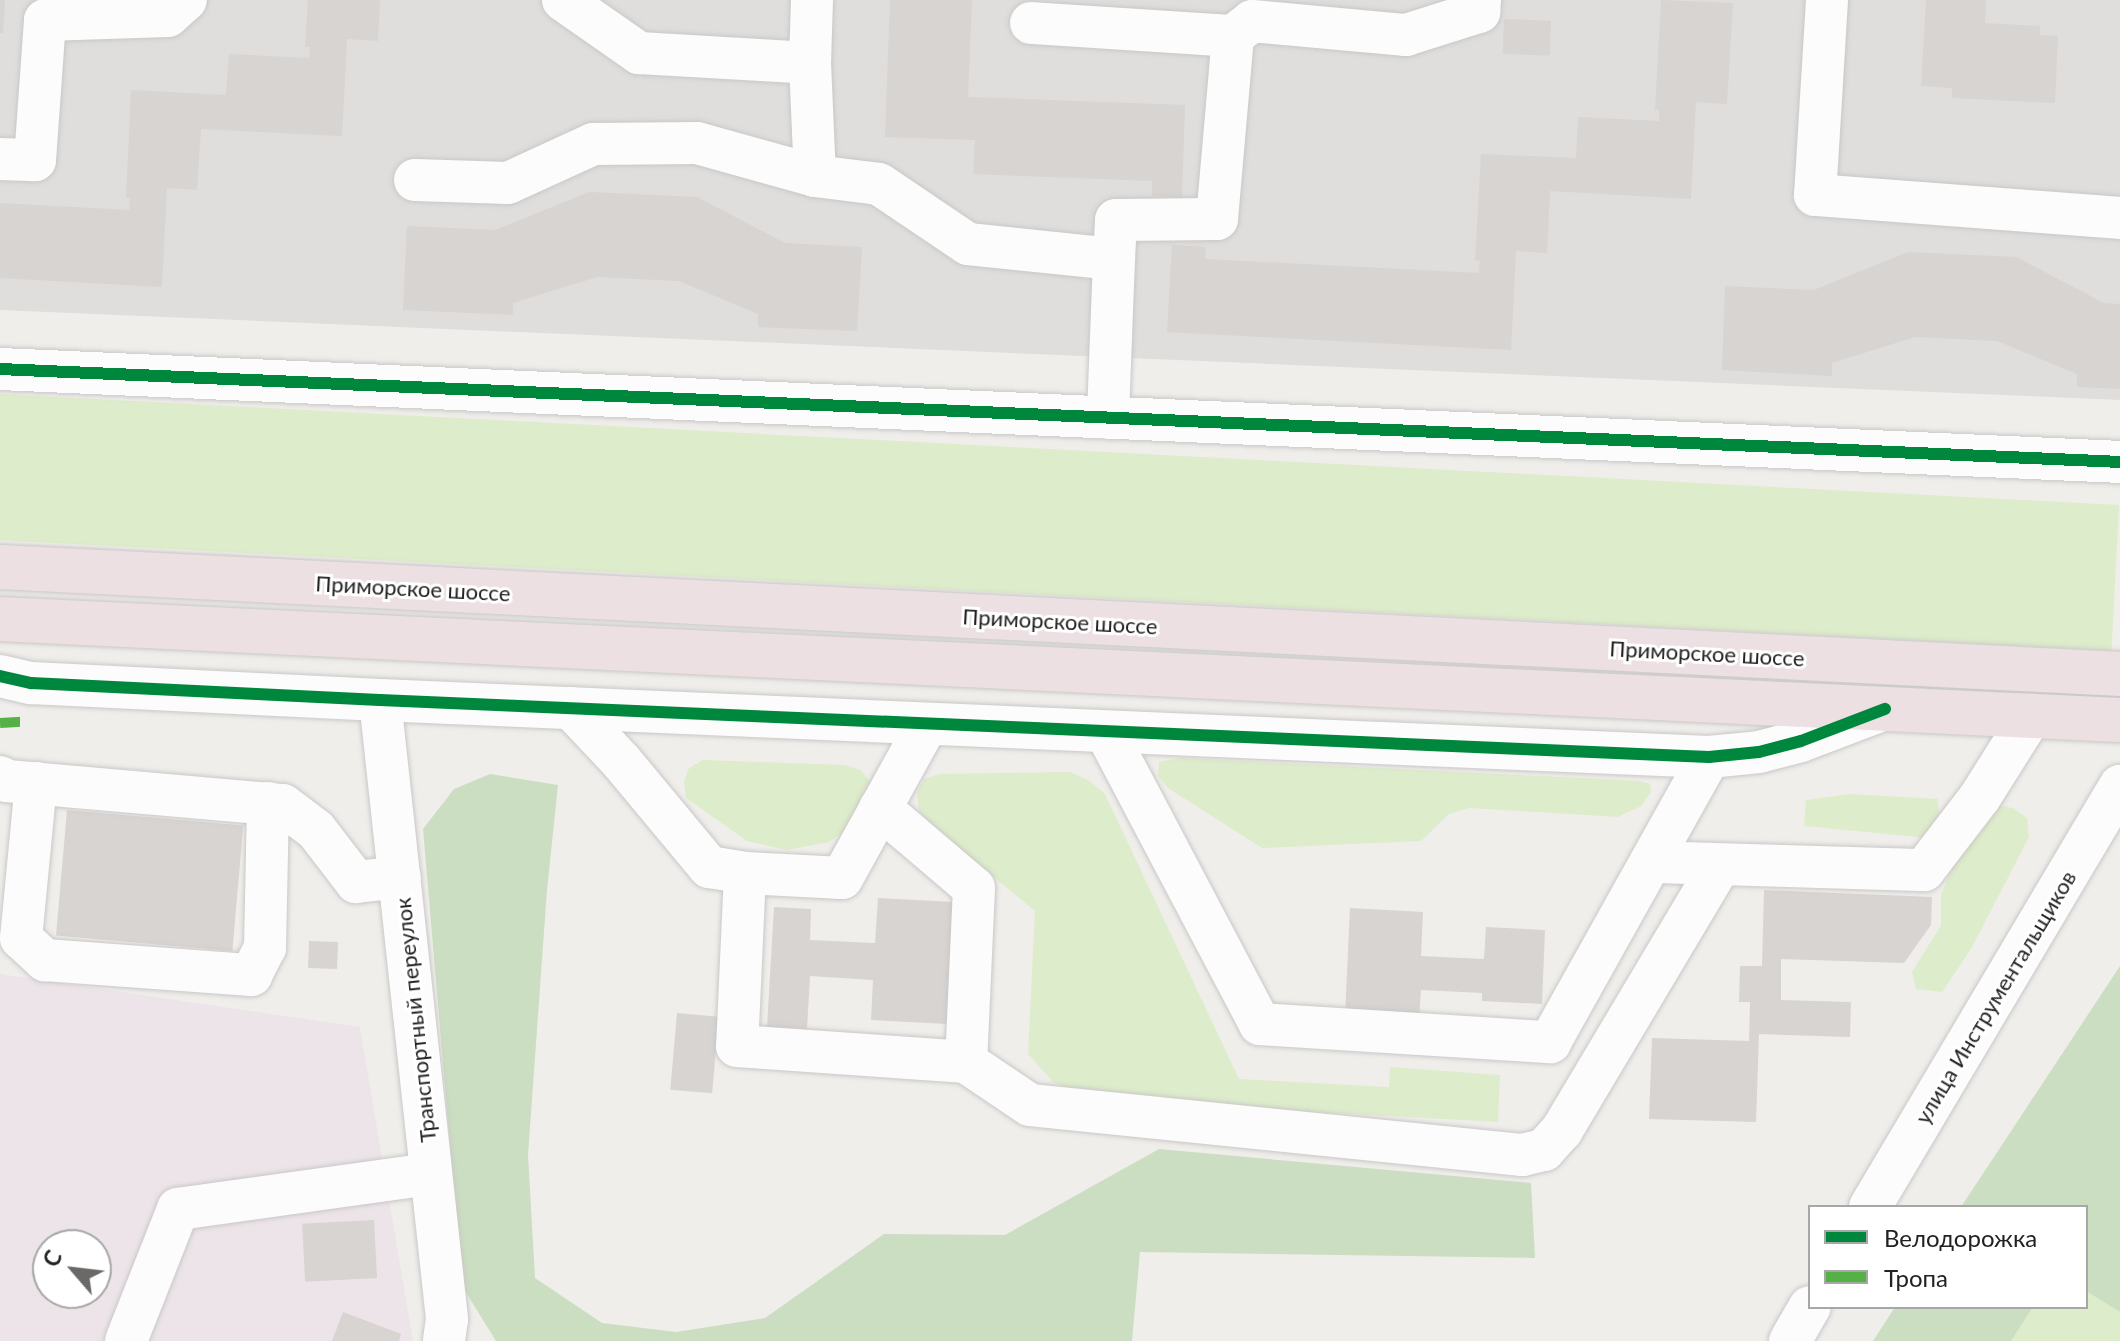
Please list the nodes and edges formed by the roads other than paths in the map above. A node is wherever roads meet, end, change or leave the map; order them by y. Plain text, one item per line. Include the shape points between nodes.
1 (186, 0) edge
2 (563, 0) edge
3 (812, 0) edge
4 (1480, 0) edge
5 (1827, 0) edge
6 (1031, 23) dead end
7 (1233, 36) junction
8 (810, 63) junction
9 (0, 159) edge
10 (815, 176) junction
11 (415, 180) dead end
12 (2120, 218) edge
13 (1114, 259) junction
14 (0, 369) edge
15 (1108, 418) junction
16 (2120, 462) edge
17 (0, 567) edge
18 (0, 619) edge
19 (2120, 674) edge
20 (16, 680) edge
21 (380, 700) junction
22 (571, 708) junction
23 (1885, 709) junction
24 (0, 710) edge
25 (2031, 716) junction
26 (2120, 720) edge
27 (927, 724) junction
28 (1106, 732) junction
29 (1709, 757) junction
30 (18, 780) edge
31 (2120, 786) edge
32 (268, 803) junction
33 (880, 808) junction
34 (1651, 862) junction
35 (1720, 865) junction
36 (745, 873) junction
37 (400, 877) junction
38 (966, 1062) junction
39 (431, 1174) junction
40 (1871, 1205) edge
41 (1809, 1309) edge
42 (126, 1341) edge
43 (444, 1341) edge
44 (1790, 1341) edge

1 - 9 street via 168,16 45,20 35,160
2 - 8 street via 639,53
3 - 8 street
4 - 7 street via 1479,12 1406,35 1252,21
5 - 12 street via 1815,195
6 - 7 street
7 - 13 street via 1217,219 1116,220
8 - 10 street
10 - 11 street via 697,143 652,143 593,144 508,183
10 - 13 street via 879,184 968,244
13 - 15 street
14 - 15 street
15 - 16 street
17 - 19 highway, Приморское шоссе
18 - 23 highway
20 - 21 street
20 - 24 street
21 - 22 street
21 - 37 street, Транспортный переулок
22 - 27 street
22 - 36 street via 709,867
23 - 25 highway
23 - 29 street via 1801,741
25 - 26 highway
25 - 35 street via 1980,797 1924,870
27 - 28 street
27 - 33 street
28 - 29 street
28 - 34 street via 1260,1024 1550,1042
29 - 34 street
30 - 32 street
30 - 32 street via 21,938 45,960 251,975 265,948
31 - 40 street, улица Инструментальщиков
32 - 37 street via 283,805 316,830 356,882
33 - 36 street via 842,878
33 - 38 street via 974,888
34 - 35 street
35 - 38 street via 1562,1130 1544,1150 1522,1155 1030,1105
36 - 38 street via 737,1046
37 - 39 street, Транспортный переулок
39 - 42 street via 178,1209
39 - 43 street, Транспортный переулок via 447,1319
41 - 44 street

